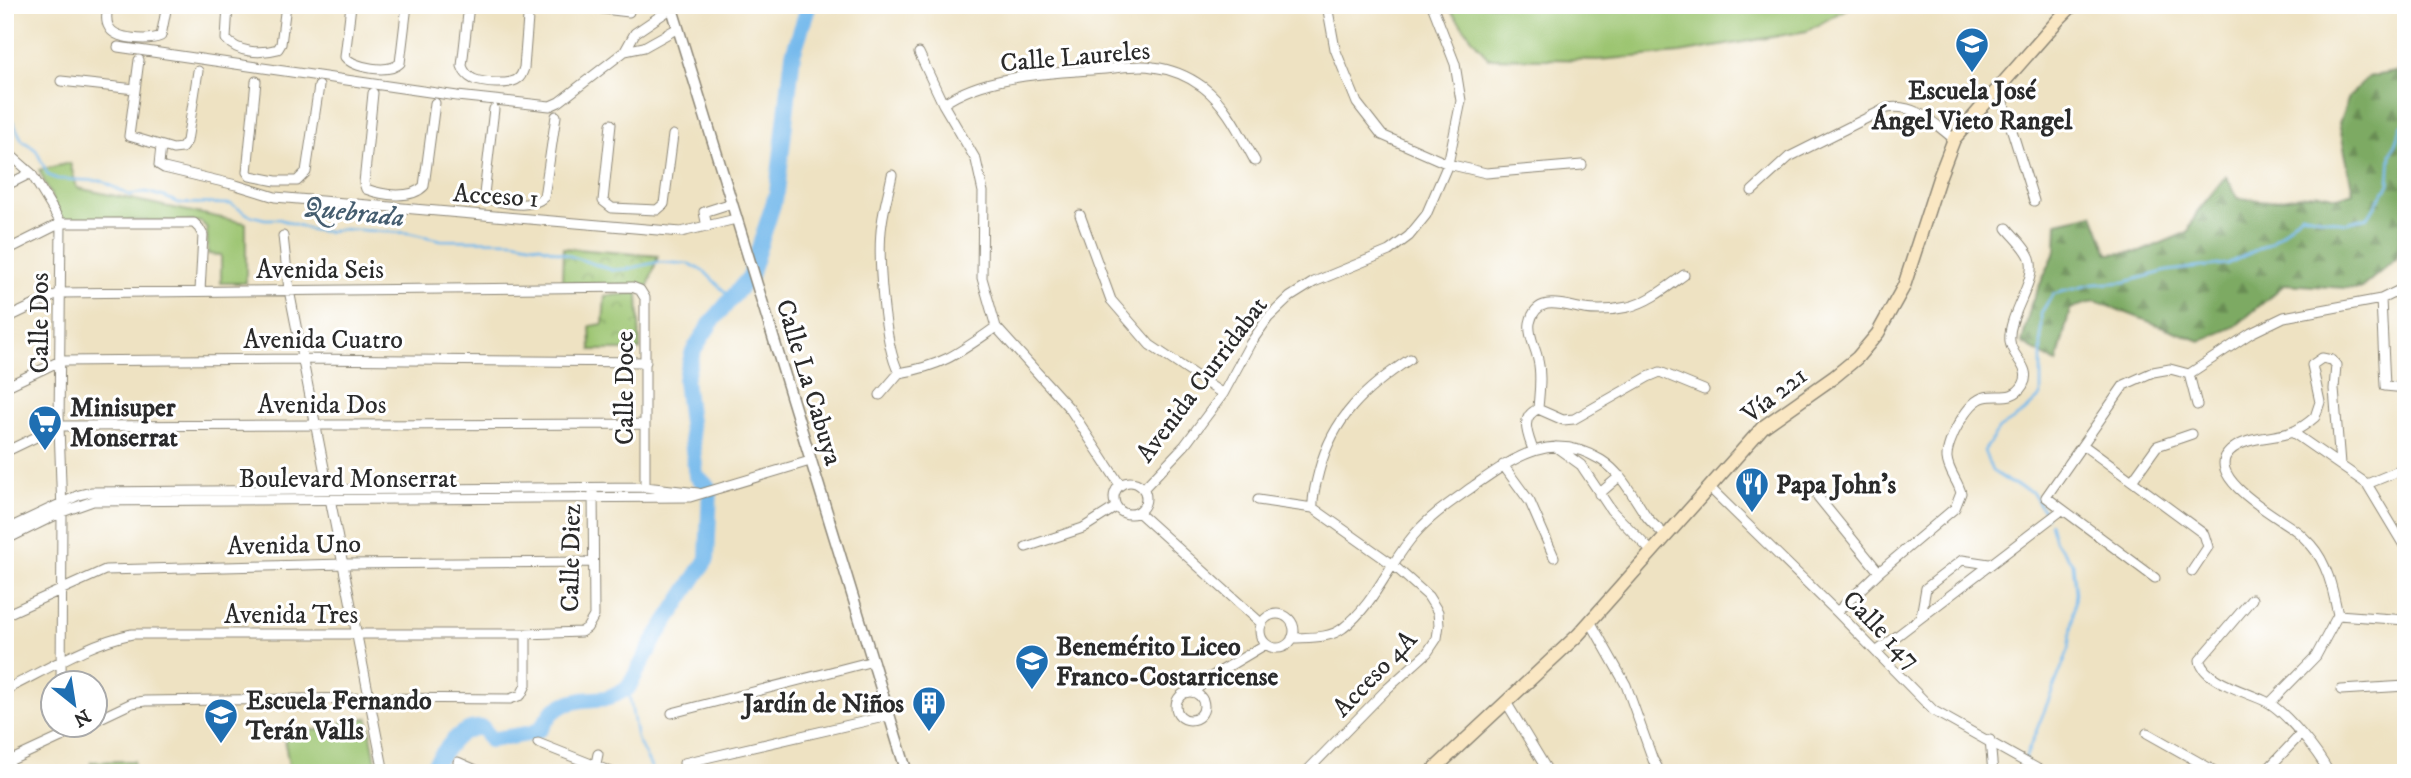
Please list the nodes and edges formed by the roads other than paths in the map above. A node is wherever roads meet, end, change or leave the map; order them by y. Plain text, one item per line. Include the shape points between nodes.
1 (108, 5) edge
2 (166, 5) edge
3 (228, 5) edge
4 (286, 5) edge
5 (351, 5) edge
6 (407, 5) edge
7 (469, 5) edge
8 (529, 5) edge
9 (571, 5) edge
10 (1327, 5) edge
11 (1432, 5) edge
12 (2073, 5) edge
13 (672, 7) edge
14 (629, 12) dead end
15 (678, 28) junction
16 (133, 38) junction
17 (118, 47) dead end
18 (132, 49) junction
19 (254, 51) junction
20 (625, 51) junction
21 (919, 53) dead end
22 (139, 60) dead end
23 (252, 66) junction
24 (371, 67) junction
25 (198, 71) dead end
26 (61, 81) dead end
27 (256, 81) dead end
28 (493, 81) junction
29 (369, 83) junction
30 (319, 86) dead end
31 (135, 89) junction
32 (1999, 89) junction
33 (373, 93) dead end
34 (435, 103) dead end
35 (943, 104) junction
36 (492, 105) junction
37 (556, 116) dead end
38 (611, 124) dead end
39 (673, 135) dead end
40 (1954, 139) junction
41 (161, 146) junction
42 (5, 150) edge
43 (1255, 161) dead end
44 (1448, 164) junction
45 (1582, 165) dead end
46 (31, 173) junction
47 (892, 176) dead end
48 (276, 181) junction
49 (5, 186) edge
50 (1752, 191) dead end
51 (394, 195) junction
52 (275, 197) junction
53 (2034, 201) dead end
54 (732, 203) junction
55 (510, 204) junction
56 (393, 208) junction
57 (630, 209) junction
58 (1080, 215) dead end
59 (508, 216) junction
60 (736, 219) junction
61 (61, 223) junction
62 (707, 227) junction
63 (627, 228) junction
64 (2007, 228) dead end
65 (283, 236) dead end
66 (5, 251) edge
67 (1684, 275) dead end
68 (2406, 287) edge
69 (200, 290) junction
70 (289, 290) junction
71 (640, 290) joint
72 (60, 293) junction
73 (2381, 299) junction
74 (5, 319) edge
75 (996, 327) junction
76 (302, 359) junction
77 (1410, 359) dead end
78 (60, 360) junction
79 (646, 362) junction
80 (899, 373) junction
81 (2189, 374) junction
82 (5, 387) edge
83 (2406, 388) edge
84 (1704, 390) dead end
85 (1223, 394) junction
86 (880, 395) dead end
87 (2197, 405) dead end
88 (1538, 409) junction
89 (645, 424) junction
90 (315, 425) junction
91 (59, 426) junction
92 (2292, 432) junction
93 (2192, 434) dead end
94 (2083, 445) junction
95 (1554, 446) junction
96 (1533, 450) junction
97 (5, 452) edge
98 (810, 461) junction
99 (2340, 464) junction
100 (1503, 466) junction
101 (2406, 468) edge
102 (1619, 476) junction
103 (2132, 481) junction
104 (2367, 484) junction
105 (1121, 485) junction
106 (645, 487) junction
107 (1709, 487) junction
108 (1143, 489) junction
109 (593, 493) junction
110 (698, 493) junction
111 (1599, 494) junction
112 (330, 495) junction
113 (1818, 497) dead end
114 (1258, 500) dead end
115 (1116, 506) junction
116 (62, 507) junction
117 (1313, 508) junction
118 (2062, 510) junction
119 (1138, 512) junction
120 (5, 530) edge
121 (1666, 536) junction
122 (5, 540) edge
123 (1026, 547) dead end
124 (2406, 549) edge
125 (1652, 552) junction
126 (1554, 557) dead end
127 (593, 562) junction
128 (344, 564) junction
129 (1392, 564) junction
130 (1989, 564) junction
131 (2192, 570) dead end
132 (1879, 572) junction
133 (2155, 578) dead end
134 (62, 588) junction
135 (2252, 599) dead end
136 (1837, 612) junction
137 (5, 615) edge
138 (2338, 615) junction
139 (1921, 616) junction
140 (2406, 620) edge
141 (1590, 621) junction
142 (1261, 623) junction
143 (587, 628) joint
144 (526, 634) junction
145 (358, 635) junction
146 (1292, 638) junction
147 (1266, 645) junction
148 (1876, 652) junction
149 (873, 661) junction
150 (61, 662) junction
151 (61, 670) edge
152 (2406, 686) edge
153 (5, 690) edge
154 (2341, 690) dead end
155 (1194, 692) dead end
156 (370, 698) junction
157 (1506, 702) junction
158 (2270, 703) junction
159 (672, 713) dead end
160 (108, 714) edge
161 (888, 716) junction
162 (2147, 733) dead end
163 (2301, 734) junction
164 (55, 740) edge
165 (1990, 740) junction
166 (538, 743) dead end
167 (598, 754) dead end
168 (458, 762) dead end
169 (684, 762) dead end
170 (5, 763) edge
171 (2406, 768) edge
172 (595, 769) edge
173 (384, 773) edge
174 (483, 773) edge
175 (614, 773) edge
176 (906, 773) edge
177 (1305, 773) edge
178 (1430, 773) edge
179 (1549, 773) edge
180 (1661, 773) edge
181 (1993, 773) edge
182 (2045, 773) edge
183 (2218, 773) edge
184 (2263, 773) edge
185 (2329, 773) edge
186 (2393, 773) edge

1 - 16 street via 110,30
2 - 16 street via 161,36
3 - 19 street via 226,39 235,48
4 - 19 street via 278,49
5 - 24 street via 345,57
6 - 24 street via 400,63 388,69
7 - 28 street via 464,73
8 - 28 street via 521,76 515,81
9 - 14 street
10 - 44 street via 1335,49 1357,103 1382,135
11 - 44 street, Avenida Curridabat via 1455,64 1461,101
12 - 32 main road, Vía 221
13 - 15 street, Calle La Cabuya
13 - 20 street via 635,33
15 - 20 street via 644,47
15 - 54 street, Calle La Cabuya
16 - 18 street
17 - 18 street
18 - 23 street
19 - 23 street
20 - 36 street via 550,106
21 - 35 street
22 - 31 street
23 - 29 street
24 - 29 street
25 - 41 street via 185,145
26 - 31 street
27 - 48 street via 247,172
28 - 36 street
29 - 36 street
30 - 48 street via 306,172 297,181
31 - 41 street via 129,136
32 - 40 main road, Vía 221
32 - 53 street
33 - 51 street via 363,183 366,189
34 - 51 street via 424,186 415,193
35 - 43 street, Calle Laureles via 995,82 1150,66 1176,72 1204,87 1231,119
35 - 75 street via 976,160 983,192 982,278
36 - 55 street via 484,194 487,199
37 - 55 street via 544,197 536,204
38 - 57 street via 603,201 612,208
39 - 57 street via 664,204 657,210
40 - 50 street via 1909,108 1887,108 1788,157
40 - 107 main road, Vía 221 via 1904,286 1878,333 1834,377 1763,427
41 - 52 street, Acceso 1 via 159,165
42 - 46 street
44 - 45 street via 1486,173
44 - 85 street, Avenida Curridabat via 1426,215 1409,236 1389,251 1290,297 1250,344
46 - 49 street
46 - 61 street
47 - 80 street via 881,226 882,292 892,360
48 - 52 street
51 - 56 street
52 - 56 street, Acceso 1
54 - 60 street, Calle La Cabuya
54 - 62 street via 704,212
55 - 59 street
56 - 59 street, Acceso 1
57 - 63 street
58 - 85 street via 1111,300 1150,345
59 - 63 street, Acceso 1
60 - 62 street, Acceso 1
60 - 98 street, Calle La Cabuya
61 - 66 street
61 - 69 street via 194,223 202,235
61 - 72 street, Calle Dos
62 - 63 street, Acceso 1 via 681,232
64 - 132 street via 2030,259 2010,341 2024,368 2025,381 2010,397 1980,398 1968,408 1948,450 1949,468 1960,490 1958,503
65 - 70 street
67 - 88 street via 1631,306 1602,310 1552,303 1540,308 1529,328 1540,369
68 - 73 street
69 - 70 street, Avenida Seis
69 - 72 street, Avenida Seis
70 - 71 street, Avenida Seis
70 - 76 street
71 - 79 street, Calle Doce via 645,298
72 - 74 street, Avenida Seis
72 - 78 street, Calle Dos
73 - 81 street via 2284,317
73 - 83 street via 2385,386
75 - 80 street via 953,357 925,369
75 - 105 street via 1070,409
76 - 78 street, Avenida Cuatro
76 - 79 street, Avenida Cuatro
76 - 90 street
77 - 117 street via 1376,381 1351,406 1332,435 1323,454
78 - 82 street, Avenida Cuatro
78 - 91 street, Calle Dos
79 - 89 street, Calle Doce
80 - 86 street
81 - 87 street
81 - 94 street via 2170,369 2124,385
84 - 88 street via 1660,372 1574,419 1563,420
85 - 108 street, Avenida Curridabat via 1185,445
88 - 96 street via 1528,416 1526,429
89 - 90 street, Avenida Dos
89 - 106 street, Calle Doce
90 - 91 street, Avenida Dos
90 - 112 street
91 - 97 street, Avenida Dos
91 - 116 street, Calle Dos
92 - 99 street
92 - 99 street via 2315,418 2319,409 2313,363 2322,358 2332,360 2337,369 2334,389
92 - 138 street via 2233,448 2225,458 2228,474 2242,494 2313,547 2331,583
93 - 103 street via 2157,446
94 - 103 street
94 - 118 street via 2046,497
95 - 96 street
95 - 102 street via 1577,449 1601,460
95 - 111 street via 1581,465
96 - 100 street
98 - 110 street, Boulevard Monserrat
98 - 149 street, Calle La Cabuya
99 - 104 street
100 - 126 street via 1530,502
100 - 129 street via 1445,505
101 - 104 street
102 - 111 street
102 - 121 street
103 - 131 street via 2204,534 2208,547
104 - 124 street
105 - 108 street via 1130,482
105 - 115 street via 1114,498
106 - 109 street, Boulevard Monserrat
106 - 110 street, Boulevard Monserrat
107 - 121 main road, Vía 221
107 - 136 street, Calle 147
108 - 119 street via 1145,504
109 - 110 street, Boulevard Monserrat via 690,497
109 - 112 street, Boulevard Monserrat
109 - 127 street, Calle Diez
111 - 125 street
112 - 116 street, Boulevard Monserrat via 93,500
112 - 128 street
113 - 132 street
114 - 117 street
115 - 119 street via 1124,513
115 - 123 street via 1083,528
116 - 120 street, Boulevard Monserrat
116 - 122 street, Boulevard Monserrat
116 - 134 street, Calle Dos
117 - 129 street, Acceso 4A
118 - 130 street
118 - 133 street
119 - 142 street
121 - 125 main road, Vía 221
125 - 141 main road, Vía 221
127 - 128 street, Avenida Uno
127 - 143 street, Calle Diez via 594,616
128 - 134 street, Avenida Uno via 105,570
128 - 145 street
129 - 146 street via 1358,616 1340,631
129 - 177 street, Acceso 4A via 1428,596 1438,612 1437,638
130 - 139 street
130 - 139 street via 1962,561 1926,588
132 - 136 street
134 - 137 street, Avenida Uno
134 - 150 street, Calle Dos
135 - 158 street via 2200,664 2210,676
136 - 148 street, Calle 147
138 - 140 street
138 - 158 street via 2316,656
139 - 148 street
141 - 157 main road, Vía 221
141 - 180 street via 1626,685
142 - 146 street via 1270,615 1287,617 1293,626
142 - 147 street via 1259,632
143 - 144 street, Avenida Tres via 575,633
144 - 145 street, Avenida Tres
144 - 156 street via 526,685 521,695 510,699
145 - 150 street, Avenida Tres via 132,634
145 - 156 street
146 - 147 street via 1281,648
147 - 155 street via 1209,678
148 - 165 street, Calle 147 via 1934,711
149 - 159 street
149 - 161 street, Calle La Cabuya
150 - 151 street, Calle Dos
150 - 153 street, Avenida Tres
152 - 154 street
156 - 160 street via 145,701
156 - 173 street
157 - 178 main road, Vía 221
157 - 179 street
158 - 163 street
161 - 169 street
161 - 176 street, Calle La Cabuya
162 - 183 street
163 - 184 street
163 - 185 street
164 - 170 street
165 - 181 street
165 - 182 street, Calle 147
166 - 172 street
167 - 172 street
168 - 174 street
171 - 186 street
172 - 175 street

